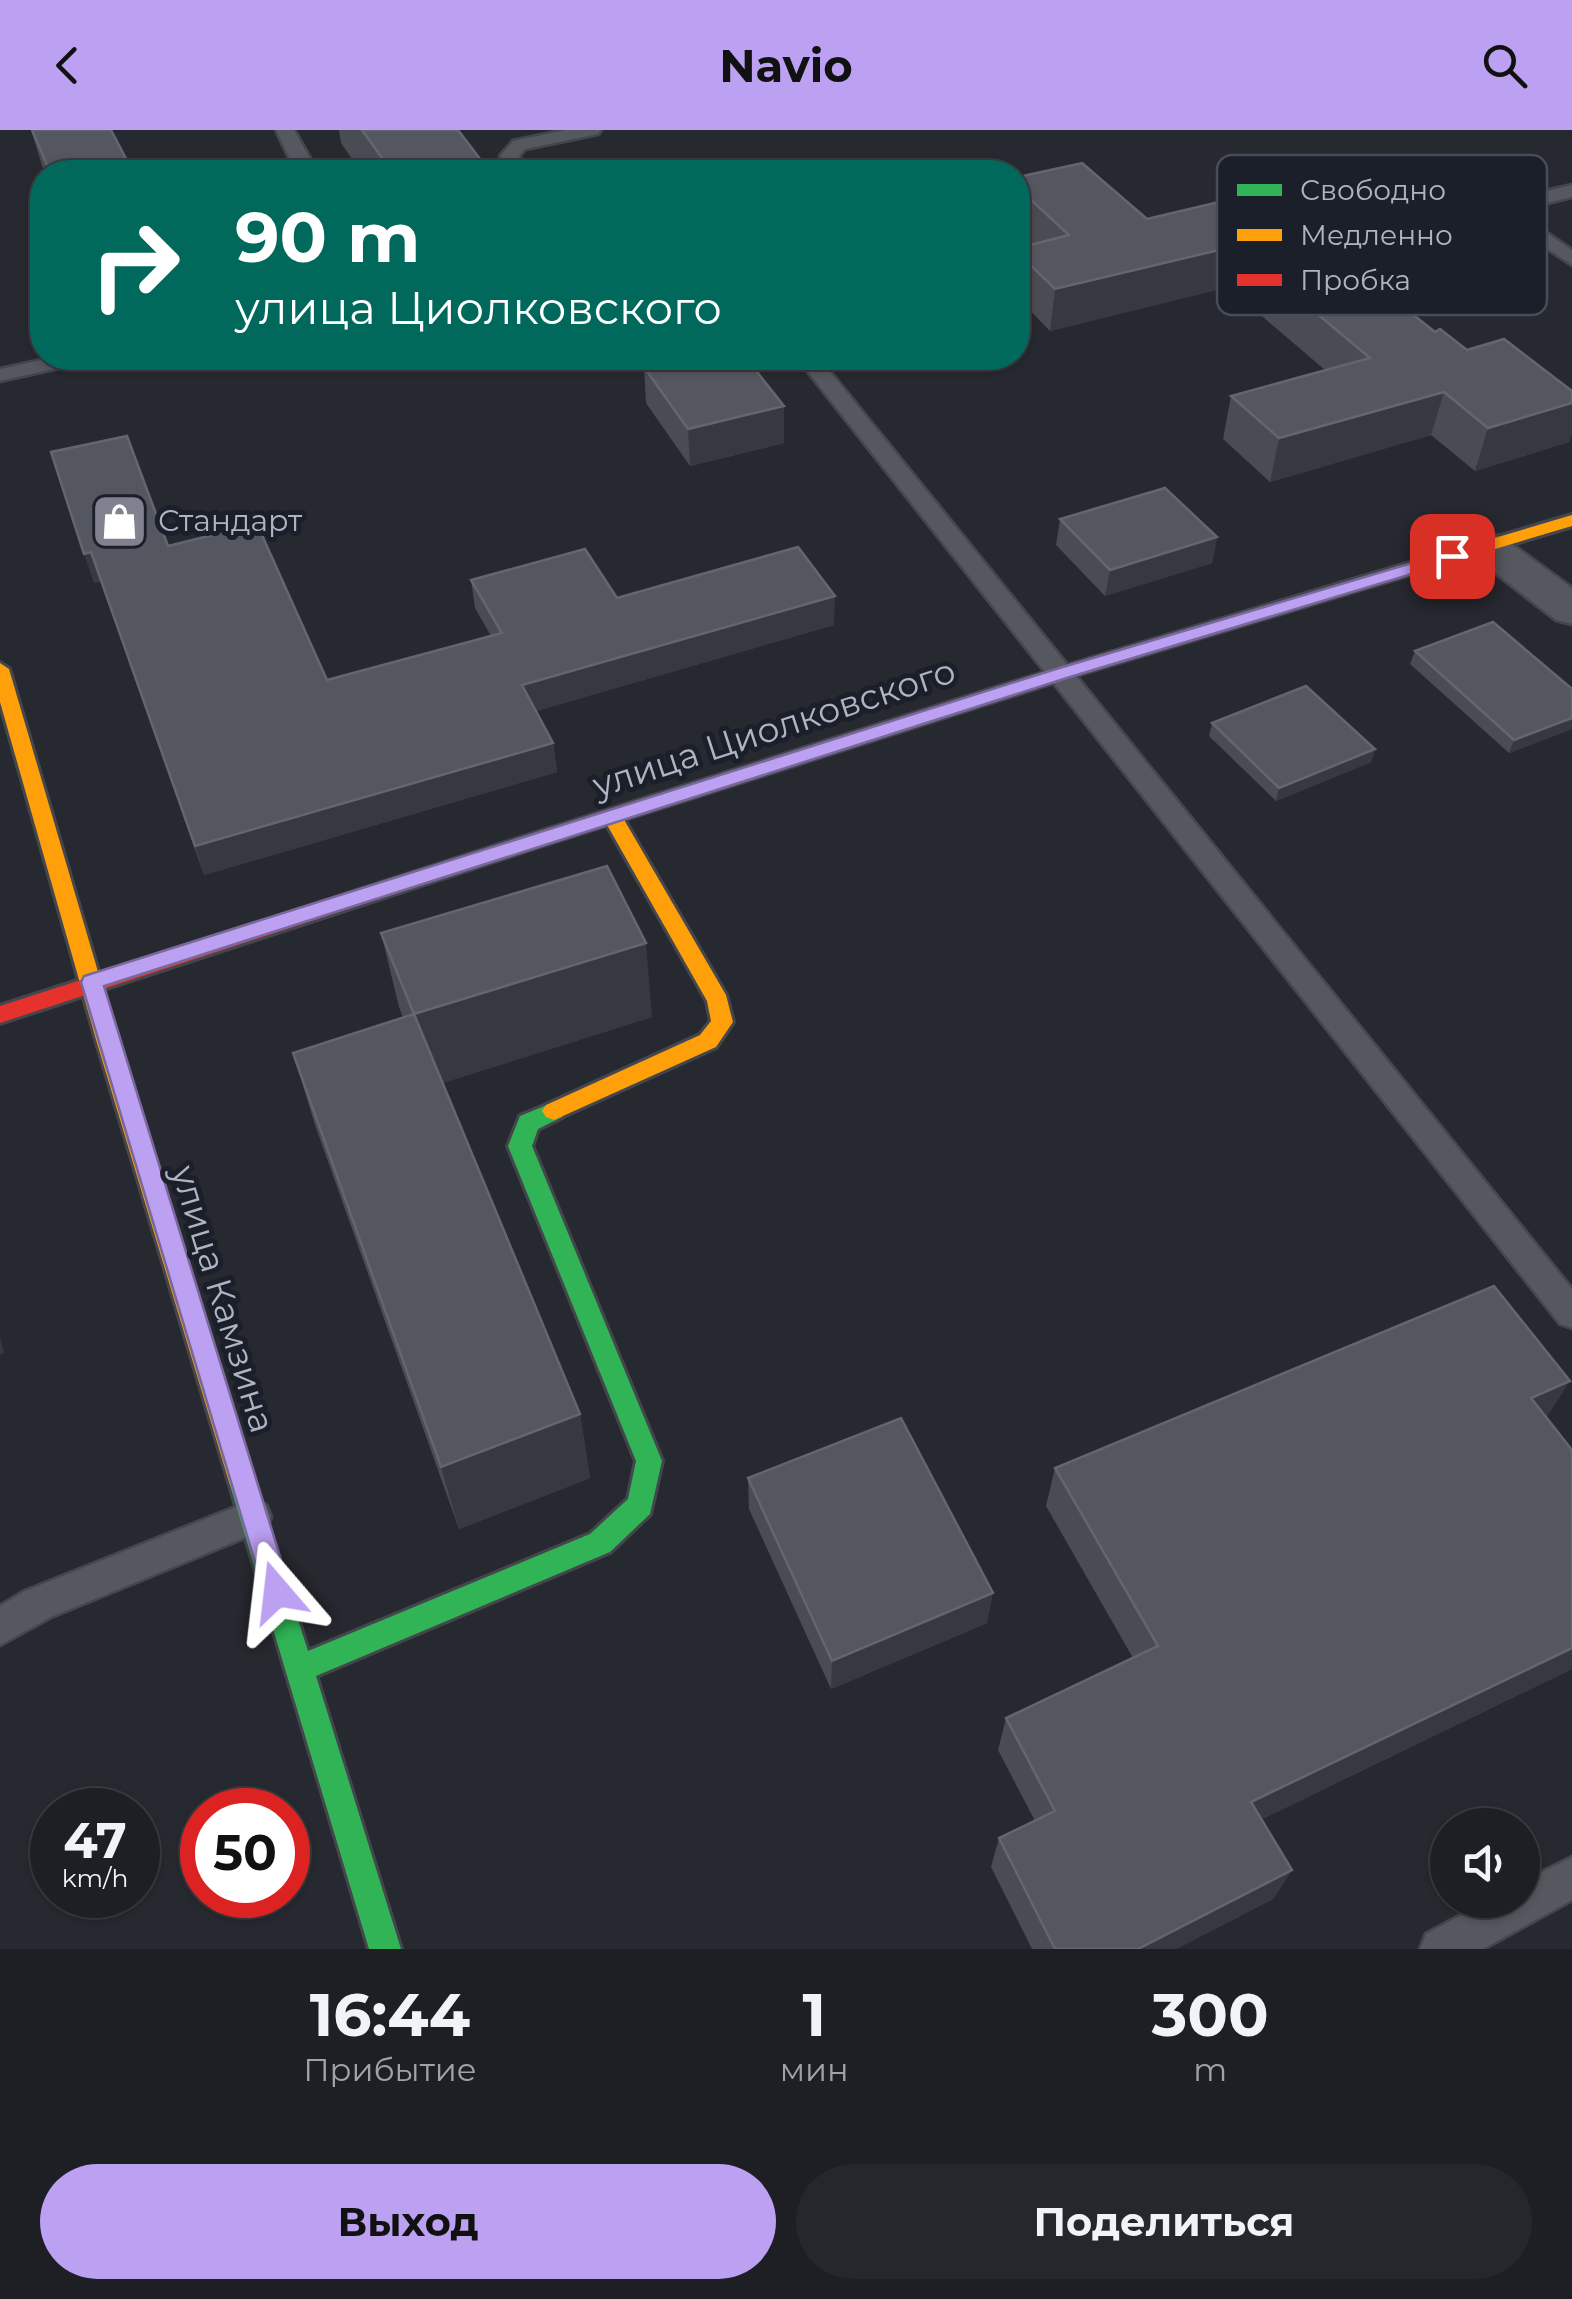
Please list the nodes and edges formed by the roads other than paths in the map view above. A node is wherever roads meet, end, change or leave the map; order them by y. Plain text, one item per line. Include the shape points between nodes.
1 (285, 130) edge
2 (592, 130) edge
3 (302, 160) edge
4 (512, 160) edge
5 (1572, 191) edge
6 (1547, 197) edge
7 (1547, 242) edge
8 (1572, 259) edge
9 (30, 368) edge
10 (818, 370) edge
11 (0, 374) edge
12 (1572, 520) edge
13 (1487, 546) junction
14 (1572, 610) edge
15 (0, 669) edge
16 (1063, 673) junction
17 (612, 816) junction
18 (92, 982) junction
19 (0, 1015) edge
20 (1572, 1314) edge
21 (253, 1516) junction
22 (0, 1626) edge
23 (300, 1668) junction
24 (1572, 1877) edge
25 (386, 1949) edge
26 (1442, 1949) edge

1 - 3 lane
2 - 4 lane via 519,145
5 - 6 lane
7 - 8 lane
9 - 11 lane
10 - 16 lane
12 - 13 street, улица Циолковского
13 - 14 street
13 - 16 street, улица Циолковского
15 - 18 street, улица Камзина
16 - 17 street, улица Циолковского
16 - 20 lane
17 - 18 street, улица Циолковского
17 - 23 street via 718,1001 722,1022 708,1041 528,1123 520,1146 649,1461 640,1505 600,1543
18 - 19 street, улица Циолковского
18 - 21 street, улица Камзина
21 - 22 lane
21 - 23 street, улица Камзина
23 - 25 street, улица Камзина
24 - 26 lane

